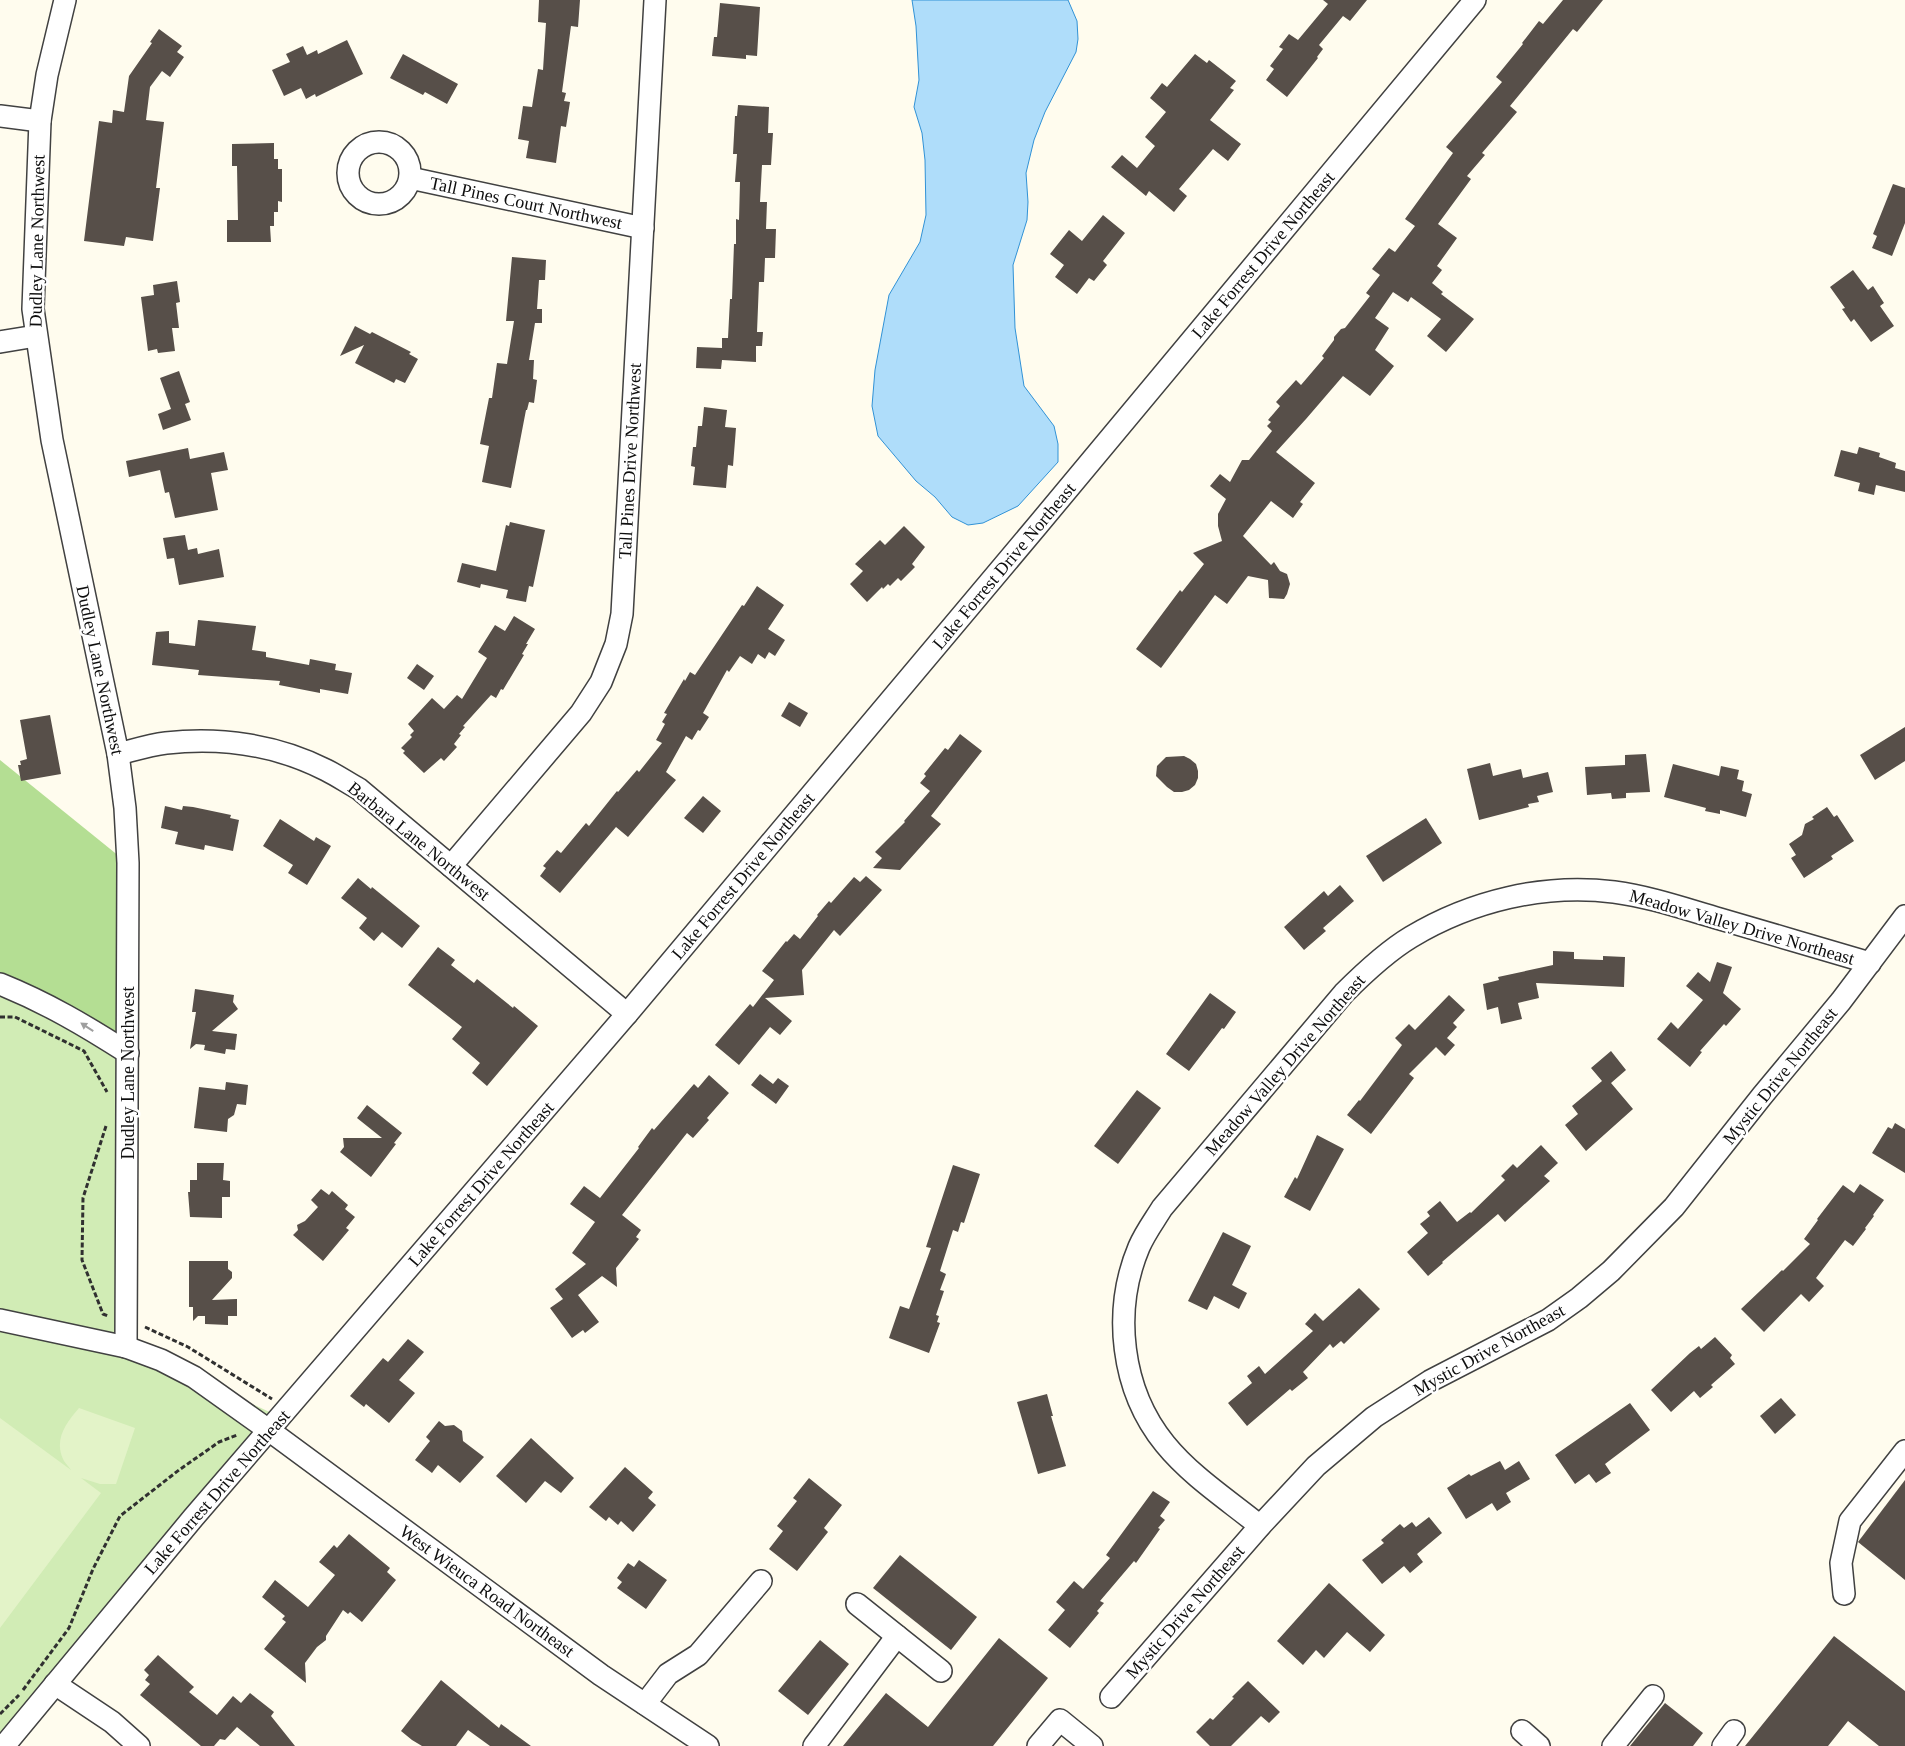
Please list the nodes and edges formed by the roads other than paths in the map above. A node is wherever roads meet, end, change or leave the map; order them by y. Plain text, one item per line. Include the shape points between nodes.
1 (65, 0) edge
2 (655, 0) edge
3 (1475, 0) edge
4 (0, 116) edge
5 (40, 121) junction
6 (410, 178) dead end
7 (643, 228) junction
8 (36, 336) junction
9 (0, 342) edge
10 (118, 754) junction
11 (451, 866) junction
12 (1905, 916) edge
13 (1870, 963) junction
14 (0, 984) edge
15 (627, 1014) junction
16 (128, 1053) junction
17 (0, 1320) edge
18 (126, 1347) junction
19 (270, 1431) junction
20 (1905, 1451) edge
21 (1260, 1526) junction
22 (761, 1581) dead end
23 (1844, 1594) dead end
24 (857, 1604) dead end
25 (897, 1636) junction
26 (941, 1671) dead end
27 (55, 1684) junction
28 (1653, 1696) dead end
29 (1111, 1697) dead end
30 (645, 1704) junction
31 (1522, 1731) dead end
32 (4, 1746) edge
33 (139, 1746) edge
34 (708, 1746) edge
35 (814, 1746) edge
36 (1038, 1746) edge
37 (1092, 1746) edge
38 (1539, 1746) edge
39 (1613, 1746) edge

1 - 5 street, Dudley Lane Northwest
2 - 7 street, Tall Pines Drive Northwest
3 - 15 street, Lake Forrest Drive Northeast
4 - 5 street
5 - 8 street, Dudley Lane Northwest via 33,309
6 - 7 street, Tall Pines Court Northwest
7 - 11 street, Tall Pines Drive Northwest via 622,614 616,644 601,682 581,713
8 - 9 street
8 - 10 street, Dudley Lane Northwest via 52,440
10 - 11 street, Barbara Lane Northwest via 164,743 207,740 250,744 291,755 326,770 359,790
10 - 16 street, Dudley Lane Northwest via 128,863
11 - 15 street, Barbara Lane Northwest
12 - 13 street, Mystic Drive Northeast
13 - 21 street, Mystic Drive Northeast via 1674,1207 1611,1271 1548,1320 1430,1381 1374,1417 1316,1466
13 - 21 street, Meadow Valley Drive Northeast via 1651,898 1570,890 1516,896 1459,913 1410,937 1363,974 1162,1208 1139,1248 1126,1290 1123,1323 1126,1356 1134,1389 1148,1419 1183,1464
16 -> 14 street via 81,1022
15 - 19 street, Lake Forrest Drive Northeast
16 - 18 street, Dudley Lane Northwest
17 - 18 street, West Wieuca Road Northeast
18 - 19 street, West Wieuca Road Northeast via 194,1377
19 - 27 street, Lake Forrest Drive Northeast
19 - 30 street, West Wieuca Road Northeast
20 - 23 street via 1850,1521 1841,1563
21 - 29 street, Mystic Drive Northeast
22 - 30 street via 698,1655 668,1674
24 - 25 street
25 - 26 street
25 - 35 street
27 - 32 street, Lake Forrest Drive Northeast
27 - 33 street via 112,1722
28 - 39 street
30 - 34 street, West Wieuca Road Northeast
31 - 38 street
36 - 37 street via 1060,1720

